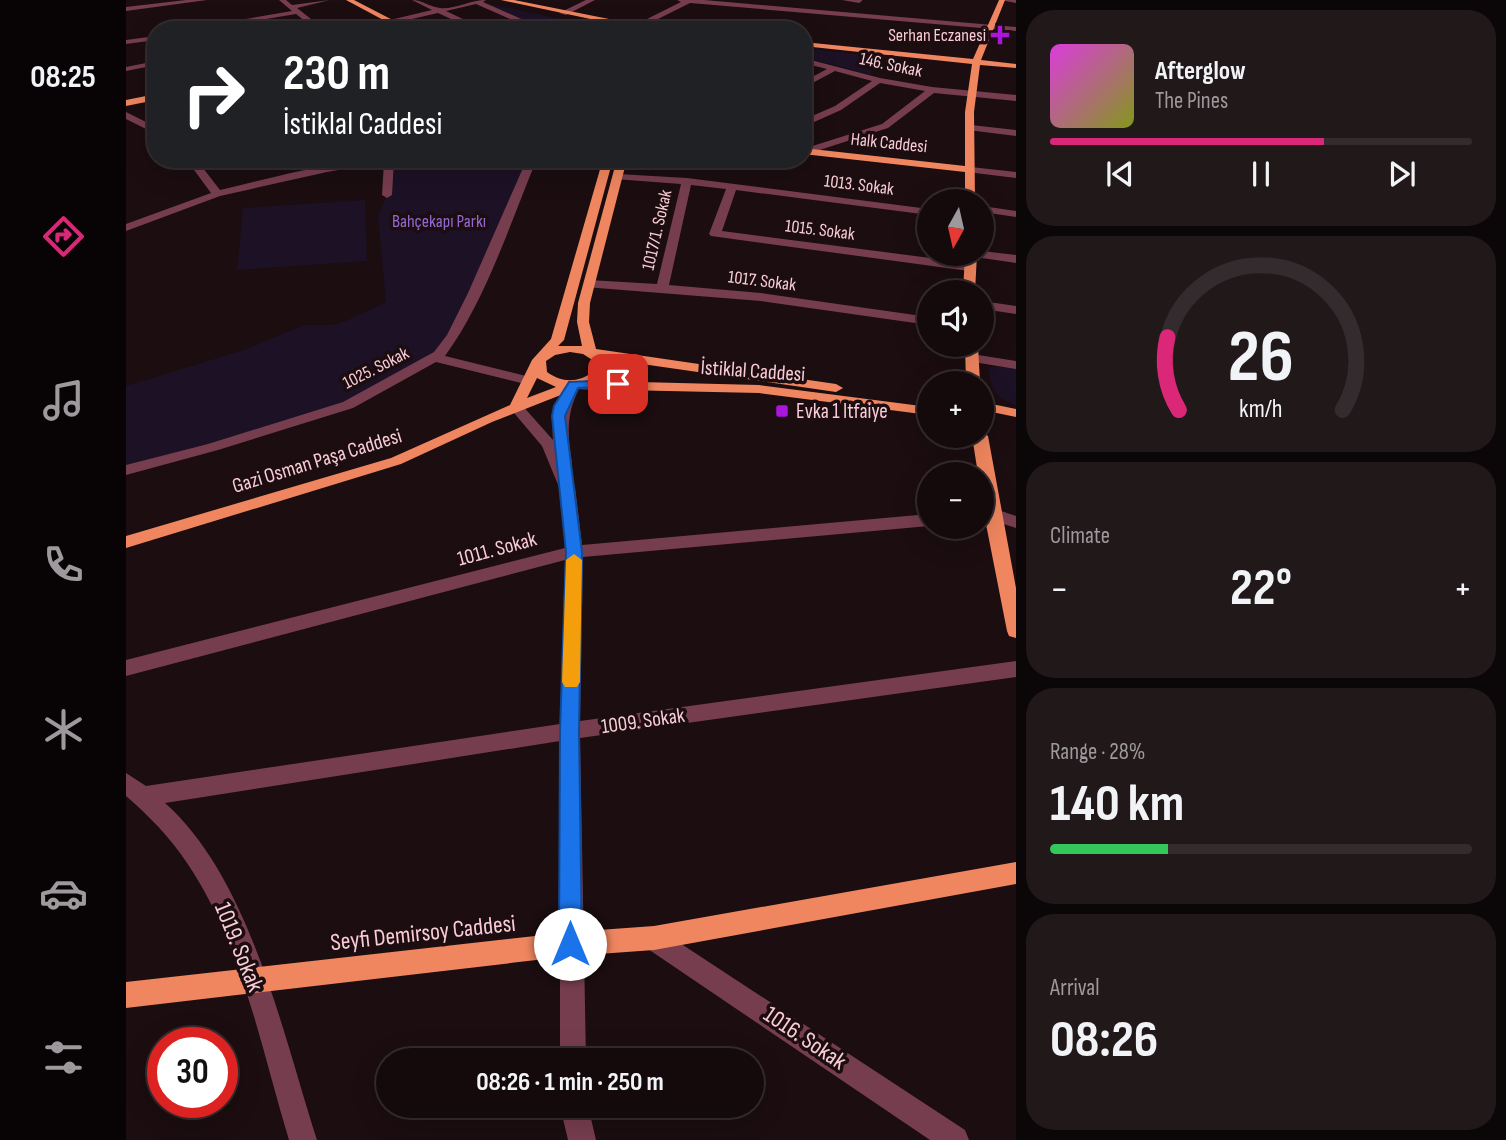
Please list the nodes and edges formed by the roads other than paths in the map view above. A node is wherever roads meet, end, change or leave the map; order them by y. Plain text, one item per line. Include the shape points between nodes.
1 (204, 0) edge
2 (327, 0) edge
3 (349, 0) edge
4 (415, 0) edge
5 (491, 0) edge
6 (504, 0) edge
7 (592, 0) edge
8 (680, 0) edge
9 (771, 0) edge
10 (845, 0) edge
11 (1003, 0) edge
12 (178, 1) edge
13 (481, 1) edge
14 (689, 1) edge
15 (859, 1) edge
16 (1016, 1) edge
17 (721, 4) junction
18 (290, 6) edge
19 (766, 8) junction
20 (126, 9) edge
21 (185, 10) dead end
22 (442, 12) junction
23 (563, 13) junction
24 (715, 15) dead end
25 (847, 15) junction
26 (191, 17) dead end
27 (247, 19) junction
28 (194, 21) edge
29 (237, 21) edge
30 (249, 21) edge
31 (309, 21) edge
32 (391, 21) edge
33 (398, 21) edge
34 (462, 21) edge
35 (523, 21) edge
36 (592, 21) edge
37 (594, 21) edge
38 (647, 21) edge
39 (988, 27) junction
40 (1016, 29) edge
41 (147, 39) edge
42 (126, 42) edge
43 (812, 43) edge
44 (147, 55) edge
45 (126, 59) edge
46 (977, 60) junction
47 (812, 62) edge
48 (1016, 64) edge
49 (147, 65) edge
50 (834, 68) junction
51 (126, 69) edge
52 (879, 80) junction
53 (812, 81) edge
54 (932, 90) junction
55 (973, 94) junction
56 (1016, 98) edge
57 (147, 99) edge
58 (126, 103) edge
59 (126, 115) edge
60 (812, 120) edge
61 (147, 126) edge
62 (971, 128) junction
63 (1016, 133) edge
64 (812, 148) edge
65 (812, 152) edge
66 (198, 168) edge
67 (333, 168) edge
68 (388, 168) edge
69 (527, 168) edge
70 (606, 168) edge
71 (620, 168) edge
72 (327, 169) joint
73 (971, 170) junction
74 (1016, 175) edge
75 (618, 177) junction
76 (687, 181) junction
77 (732, 187) junction
78 (970, 189) edge
79 (217, 194) junction
80 (387, 195) dead end
81 (917, 210) edge
82 (994, 211) edge
83 (1016, 214) edge
84 (126, 228) edge
85 (994, 256) edge
86 (1016, 259) edge
87 (969, 267) joint
88 (969, 280) edge
89 (589, 284) junction
90 (662, 288) junction
91 (994, 307) edge
92 (1016, 310) edge
93 (917, 319) edge
94 (590, 352) junction
95 (990, 357) edge
96 (435, 358) junction
97 (539, 360) junction
98 (1016, 365) edge
99 (529, 381) junction
100 (573, 385) junction
101 (917, 399) edge
102 (516, 407) junction
103 (994, 408) edge
104 (917, 410) edge
105 (1016, 412) edge
106 (994, 419) edge
107 (1016, 424) edge
108 (126, 470) edge
109 (567, 487) junction
110 (994, 516) edge
111 (917, 521) edge
112 (1016, 522) edge
113 (993, 539) edge
114 (126, 542) edge
115 (574, 552) junction
116 (1016, 631) edge
117 (126, 668) edge
118 (1016, 669) edge
119 (570, 732) junction
120 (136, 789) edge
121 (1016, 873) edge
122 (654, 938) junction
123 (570, 944) junction
124 (254, 980) junction
125 (126, 995) edge
126 (573, 1048) edge
127 (577, 1118) edge
128 (303, 1140) edge
129 (582, 1140) edge
130 (955, 1140) edge

1 - 12 street
2 - 18 street
3 - 32 main road
4 - 22 street
5 - 36 main road
6 - 23 main road
7 - 23 street
8 - 14 street
9 - 19 street
10 - 15 street
11 - 16 street
11 - 39 main road
12 - 20 street
12 - 21 street
13 - 22 street
13 - 35 street
14 - 17 street
14 - 38 street
15 - 25 street
17 - 19 street
17 - 24 street
18 - 27 street
18 - 27 street via 239,12
18 - 31 street
19 - 25 street
22 - 33 street
22 - 34 street
23 - 37 main road
25 - 39 street
26 - 28 street
27 - 29 street
27 - 30 street
39 - 40 street
39 - 46 main road
41 - 42 street
43 - 46 main road
44 - 45 street
46 - 48 main road
46 - 55 main road
47 - 50 street, 146. Sokak
49 - 51 street
50 - 52 street, 146. Sokak
50 - 53 street
52 - 54 street, 146. Sokak
52 - 60 street
54 - 55 street, 146. Sokak
54 - 64 street via 885,125
55 - 56 street, 146. Sokak
55 - 62 main road
57 - 58 main road
59 - 61 street
62 - 63 street
62 - 73 main road
65 - 73 main road, Halk Caddesi
66 - 79 street
67 - 72 street
68 - 80 street
69 - 96 street, 1025. Sokak via 453,336
70 - 97 main road via 561,329
71 - 75 main road
72 - 79 street
73 - 74 street
73 - 78 main road
75 - 76 street, 1013. Sokak
75 - 89 main road
76 - 77 street, 1013. Sokak
76 - 90 street, 1017/1. Sokak
77 - 81 street, 1013. Sokak
77 - 87 street, 1015. Sokak via 715,234
79 - 84 street
82 - 83 street
85 - 86 street
87 - 88 main road
89 - 90 street, 1017. Sokak
89 - 94 main road via 583,322
90 - 93 street, 1017. Sokak
91 - 92 street
94 - 97 main road, İstiklal Caddesi via 559,349
94 - 100 main road via 602,362 600,374
94 - 101 main road, İstiklal Caddesi
95 - 98 street
96 - 99 street
96 - 108 street, 1025. Sokak via 348,405
97 - 99 main road
97 - 100 main road via 545,378
99 - 102 main road
100 - 102 main road, Gazi Osman Paşa Caddesi
100 - 104 main road, İstiklal Caddesi via 759,390
100 - 109 street via 558,416
102 - 109 street via 550,444
102 - 114 main road, Gazi Osman Paşa Caddesi via 396,461
103 - 105 main road
106 - 107 main road
109 - 115 street
110 - 112 street
111 - 115 street, 1011. Sokak
113 - 116 main road
115 - 117 street, 1011. Sokak
115 - 119 street
118 - 119 street, 1009. Sokak
119 - 120 street, 1009. Sokak
119 - 123 street
120 - 124 street, 1019. Sokak via 201,862 243,946
121 - 122 main road, Seyfi Demirsoy Caddesi
122 - 123 main road, Seyfi Demirsoy Caddesi
122 - 130 street, 1016. Sokak
123 - 124 main road, Seyfi Demirsoy Caddesi
123 - 126 street
124 - 125 main road, Seyfi Demirsoy Caddesi
124 - 128 street, 1019. Sokak
127 - 129 street

